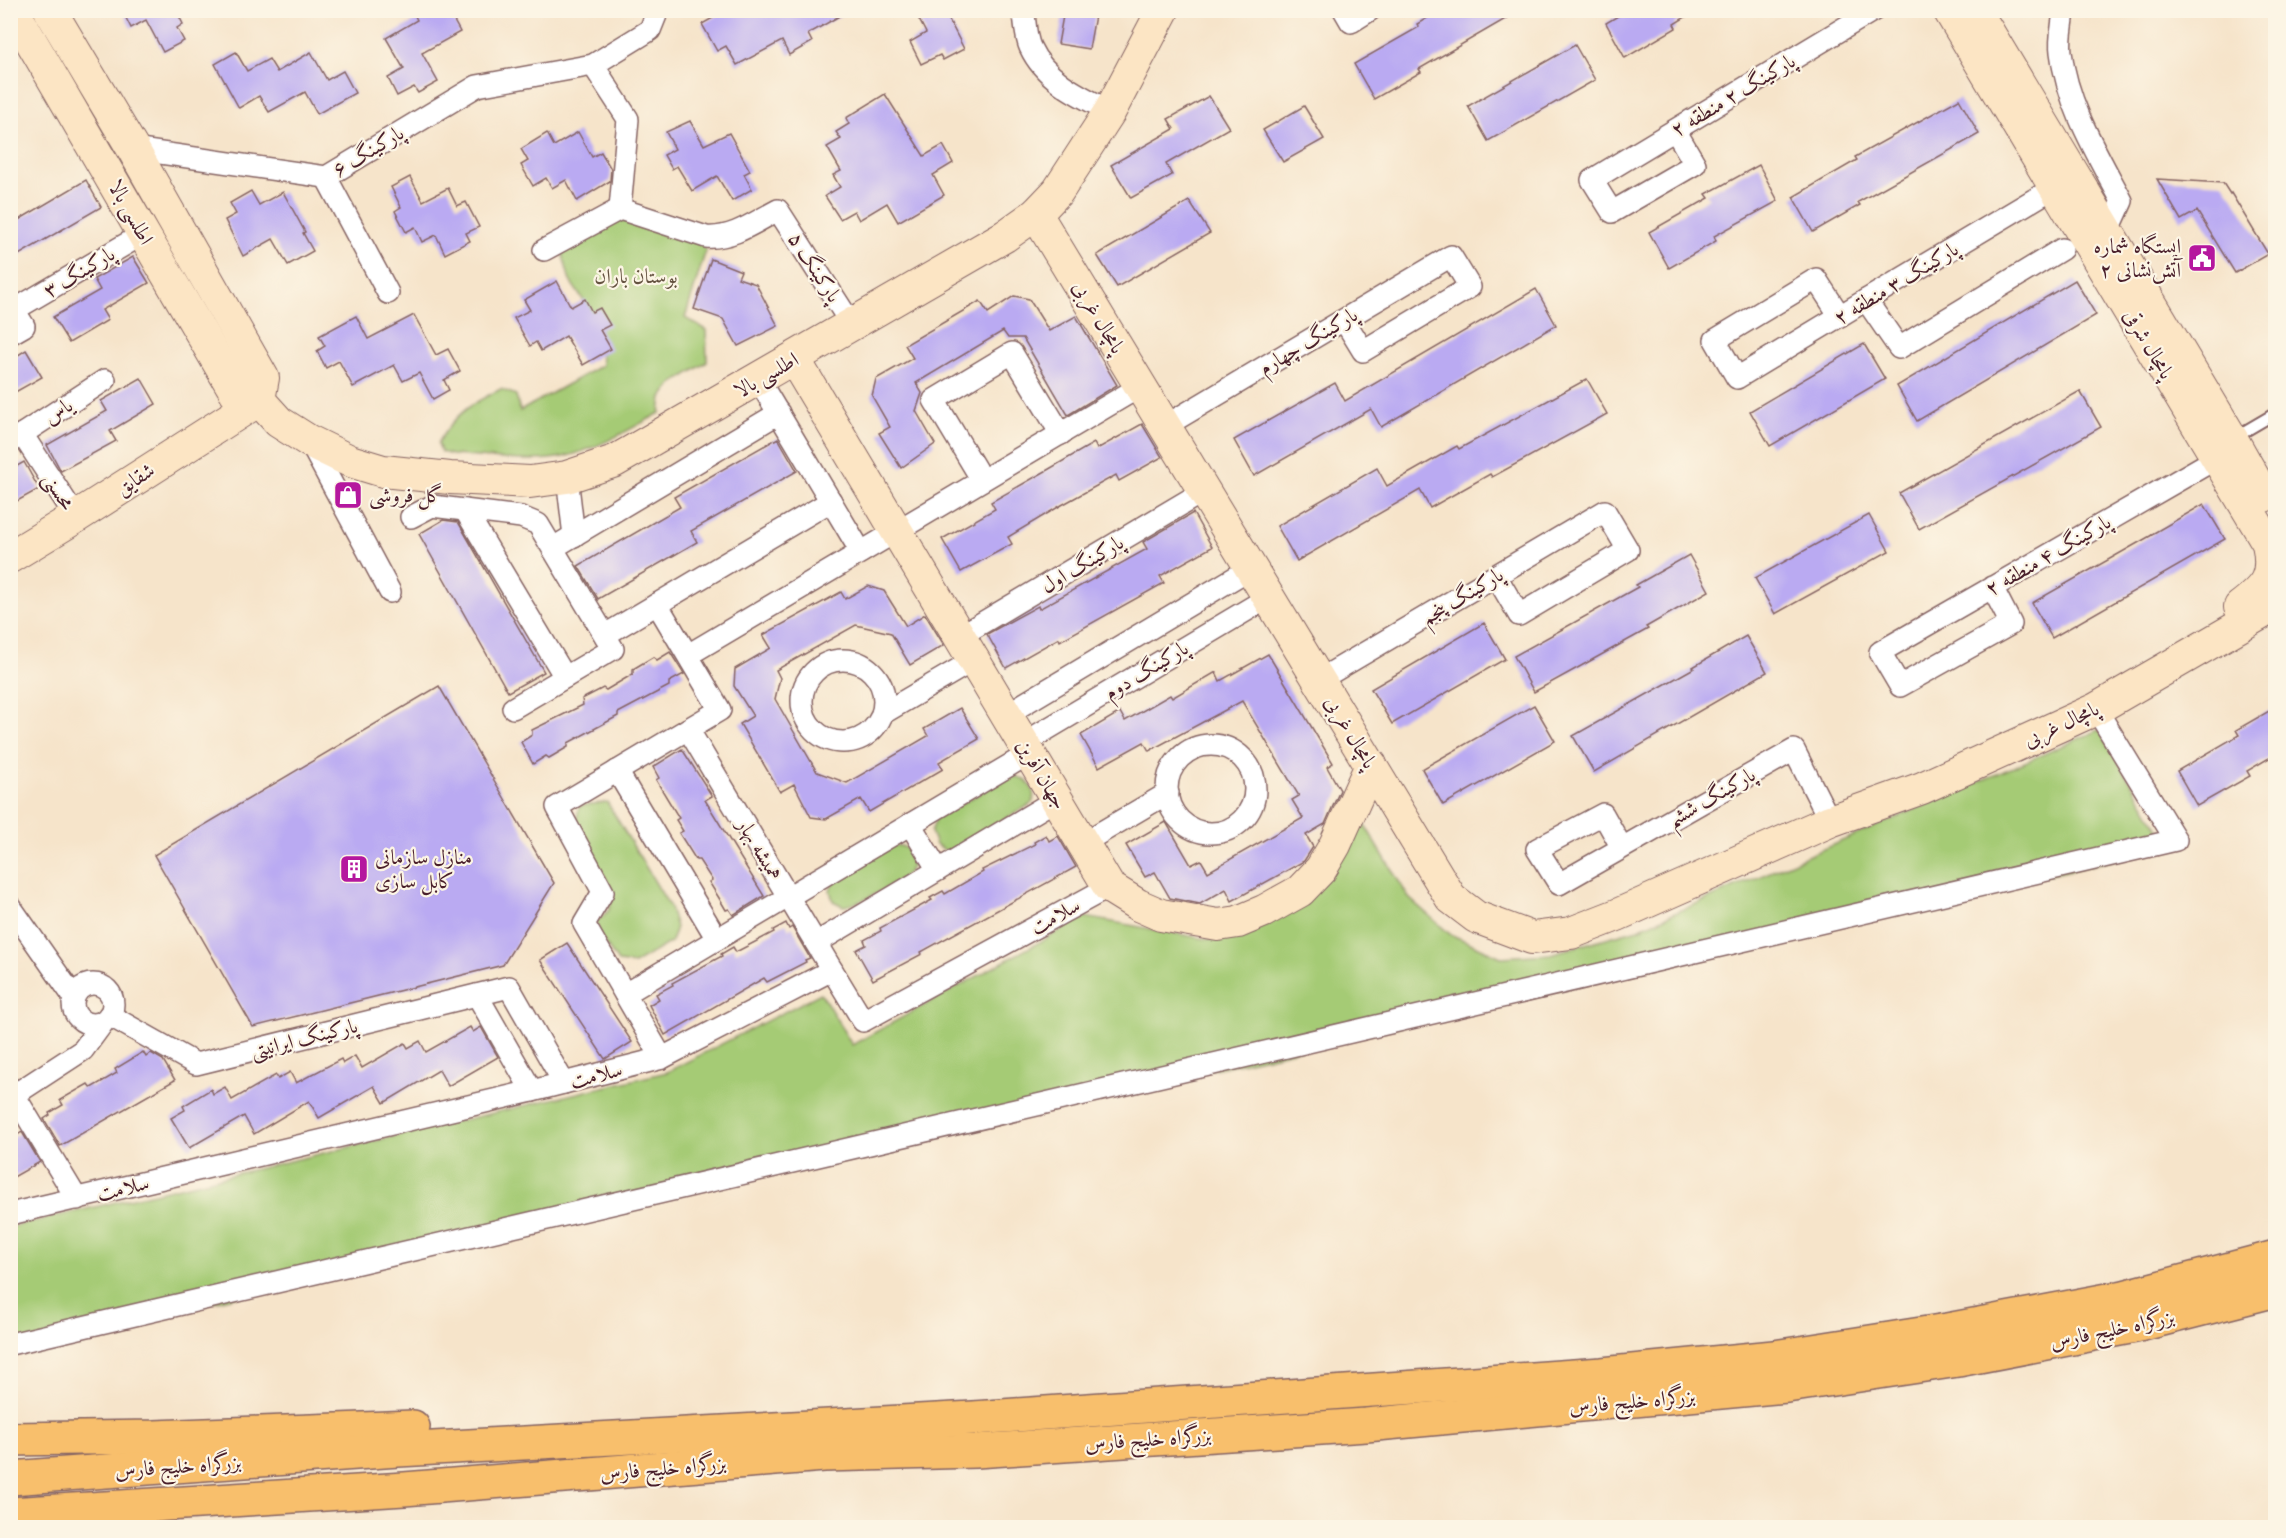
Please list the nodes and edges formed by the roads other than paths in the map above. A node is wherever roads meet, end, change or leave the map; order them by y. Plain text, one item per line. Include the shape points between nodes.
1 (50, 10) edge
2 (658, 10) edge
3 (1023, 10) edge
4 (1163, 10) edge
5 (1370, 10) edge
6 (1874, 10) edge
7 (1949, 10) edge
8 (1975, 10) edge
9 (2064, 10) edge
10 (1348, 16) edge
11 (14, 21) edge
12 (593, 65) junction
13 (1110, 111) junction
14 (1675, 130) junction
15 (133, 149) junction
16 (105, 165) junction
17 (326, 177) junction
18 (2055, 187) junction
19 (620, 209) junction
20 (1036, 214) junction
21 (2108, 232) junction
22 (143, 234) junction
23 (2062, 249) dead end
24 (544, 250) dead end
25 (2126, 284) junction
26 (388, 293) dead end
27 (1866, 300) junction
28 (12, 307) edge
29 (1840, 316) junction
30 (1344, 320) junction
31 (852, 325) junction
32 (10, 334) edge
33 (794, 359) junction
34 (758, 379) junction
35 (105, 380) dead end
36 (1141, 386) junction
37 (259, 400) junction
38 (779, 413) junction
39 (2276, 413) edge
40 (1165, 426) junction
41 (1060, 434) junction
42 (16, 438) edge
43 (309, 441) junction
44 (2225, 448) junction
45 (567, 477) junction
46 (982, 480) junction
47 (1204, 491) junction
48 (831, 501) junction
49 (465, 510) junction
50 (76, 517) junction
51 (411, 517) dead end
52 (2276, 518) edge
53 (897, 531) junction
54 (574, 536) junction
55 (553, 548) junction
56 (861, 552) junction
57 (10, 556) edge
58 (1251, 568) junction
59 (1496, 576) junction
60 (1992, 587) junction
61 (390, 592) dead end
62 (1269, 597) junction
63 (2270, 601) edge
64 (657, 604) junction
65 (605, 635) junction
66 (1128, 641) junction
67 (967, 648) junction
68 (688, 655) junction
69 (1146, 670) junction
70 (565, 677) junction
71 (1319, 680) junction
72 (513, 708) dead end
73 (2096, 709) junction
74 (882, 714) dead end
75 (1006, 714) junction
76 (688, 729) junction
77 (1027, 748) junction
78 (1371, 765) junction
79 (617, 771) junction
80 (1167, 793) junction
81 (1057, 799) junction
82 (1830, 821) junction
83 (910, 824) junction
84 (1083, 843) junction
85 (1622, 848) junction
86 (938, 870) junction
87 (1109, 887) junction
88 (789, 897) junction
89 (10, 906) edge
90 (717, 939) junction
91 (816, 943) junction
92 (832, 970) junction
93 (625, 994) junction
94 (477, 995) junction
95 (74, 996) junction
96 (107, 1018) junction
97 (662, 1058) junction
98 (564, 1083) junction
99 (532, 1091) junction
100 (12, 1092) edge
101 (76, 1198) junction
102 (10, 1214) edge
103 (2276, 1257) edge
104 (2276, 1290) edge
105 (10, 1344) edge
106 (10, 1439) edge
107 (536, 1442) junction
108 (10, 1478) edge
109 (10, 1514) edge

1 - 15 street, اطلسی بالا
2 - 12 street via 650,30
3 - 13 street via 1030,46 1041,65 1079,96
4 - 13 street, اطلسی بالا
5 - 10 street
6 - 14 street, پارکینگ ۲ منطقه ۲
7 - 18 street, پامچال شرقی
8 - 21 street, پامچال شرقی
9 - 21 street via 2061,51 2070,92 2089,139 2122,201
11 - 16 street, اطلسی بالا
12 - 17 street, پارکینگ ۶ via 477,86
12 - 19 street via 628,119
13 - 20 street, اطلسی بالا via 1059,191
14 - 14 street, پارکینگ ۲ منطقه ۲ via 1592,180 1612,212 1695,164
15 - 16 street
15 - 17 street, پارکینگ ۶
15 - 37 street, اطلسی بالا via 262,378
16 - 22 street, اطلسی بالا
17 - 26 street
18 - 25 street, پامچال شرقی
18 - 27 street, پارکینگ ۳ منطقه ۲
19 - 24 street
19 - 31 street, پارکینگ ۵ via 718,238 778,210
20 - 31 street, اطلسی بالا
20 - 36 street, پامچال غربی
21 - 25 street, پامچال شرقی
22 - 28 street, پارکینگ ۳
22 - 37 street, اطلسی بالا via 236,393
23 - 27 street via 1899,348
25 - 44 street, پامچال شرقی
27 - 29 street, پارکینگ ۳ منطقه ۲
28 - 32 street via 24,326
29 - 29 street, پارکینگ ۳ منطقه ۲ via 1737,378 1715,340 1816,279
30 - 30 street, پارکینگ چهارم via 1451,256 1470,287 1363,351
30 - 40 street, پارکینگ چهارم
31 - 33 street, اطلسی بالا
33 - 34 street, اطلسی بالا
33 - 53 street, جهان آفرین
34 - 38 street
34 - 45 street, اطلسی بالا via 615,461
35 - 42 street, یاس
36 - 40 street, پامچال غربی
36 - 41 street
37 - 43 street, اطلسی بالا via 279,422
37 - 50 street, شقایق
38 - 48 street
38 - 54 street
39 - 44 lane
40 - 47 street, پامچال غربی
41 - 46 street
41 - 46 street via 1012,353 934,400
42 - 50 street, محسنی
43 - 45 street, اطلسی بالا via 383,471 530,482
43 - 61 street
44 - 52 street, پامچال شرقی
44 - 60 street, پارکینگ ۴ منطقه ۲
44 - 63 street, پامچال شرقی via 2268,543 2272,564
45 - 54 street
46 - 53 street
47 - 58 street, پامچال غربی
47 - 67 street, پارکینگ اول
48 - 56 street
48 - 64 street
49 - 51 street via 432,506
49 - 55 street via 521,517 538,524
49 - 70 street
50 - 57 street, شقایق
53 - 56 street
53 - 67 street, جهان آفرین
54 - 55 street
55 - 65 street
56 - 68 street
58 - 62 street, پامچال غربی
58 - 66 street, پارکینگ دوم
59 - 59 street, پارکینگ پنجم via 1519,615 1628,550 1605,511
59 - 71 street, پارکینگ پنجم
60 - 60 street, پارکینگ ۴ منطقه ۲ via 1880,652 1900,686 2011,624
62 - 69 street, پارکینگ دوم
62 - 71 street, پامچال غربی
63 - 73 street, پامچال غربی
63 - 82 street, پامچال غربی via 2238,609 2094,689 1914,773
64 - 65 street
64 - 68 street
65 - 70 street via 613,649
66 - 69 street
66 - 75 street, پارکینگ دوم
67 - 74 street, پارکینگ اول
67 - 75 street, جهان آفرین
68 - 76 street via 720,710
69 - 77 street, پارکینگ دوم
70 - 72 street
71 - 78 street, پامچال غربی
73 - 82 street, پامچال غربی via 1922,788
73 - 105 street via 2176,840
75 - 77 street, جهان آفرین
76 - 79 street
76 - 88 street, همیشه بهار
77 - 81 street, جهان آفرین
77 - 83 street, پارکینگ دوم
78 - 82 street, پامچال غربی via 1451,898 1476,917 1532,938 1571,933 1617,915
78 - 87 street, جهان آفرین via 1321,870 1300,891 1264,911 1218,925 1161,915
79 - 90 street
79 - 93 street via 557,807 603,892 584,924
80 - 80 street via 1178,818 1189,827 1216,833 1229,829 1245,816 1255,798 1256,784 1248,765 1234,751 1207,745 1194,748 1173,766
80 - 84 street
81 - 84 street, جهان آفرین
81 - 86 street
82 - 85 street, پارکینگ ششم via 1794,750
83 - 86 street
83 - 88 street, پارکینگ دوم
84 - 87 street, جهان آفرین
85 - 85 street, پارکینگ ششم via 1559,884 1537,849 1603,814
86 - 91 street
87 - 92 street, سلامت via 863,1022
88 - 90 street, پارکینگ دوم
88 - 91 street, همیشه بهار
89 - 95 street
90 - 93 street, پارکینگ دوم
91 - 92 street, همیشه بهار
92 - 97 street, سلامت
93 - 97 street
94 - 96 street, پارکینگ ایرانیتی via 196,1064
94 - 98 street, پارکینگ ایرانیتی via 509,987
94 - 99 street
95 - 96 street via 73,1009 80,1020 92,1024
95 - 96 street via 88,984 107,989 113,1002
96 - 100 street via 83,1050
97 - 98 street, سلامت
98 - 99 street, سلامت
99 - 101 street, سلامت
100 - 101 street
101 - 102 street, سلامت
103 - 107 highway, بزرگراه خلیج فارس via 2124,1297 1773,1357 1342,1393
104 - 109 highway, بزرگراه خلیج فارس via 2135,1326 1958,1360 1787,1386 1366,1425 976,1451 824,1455 404,1489
106 - 107 highway via 469,1425
107 - 108 highway, بزرگراه خلیج فارس

